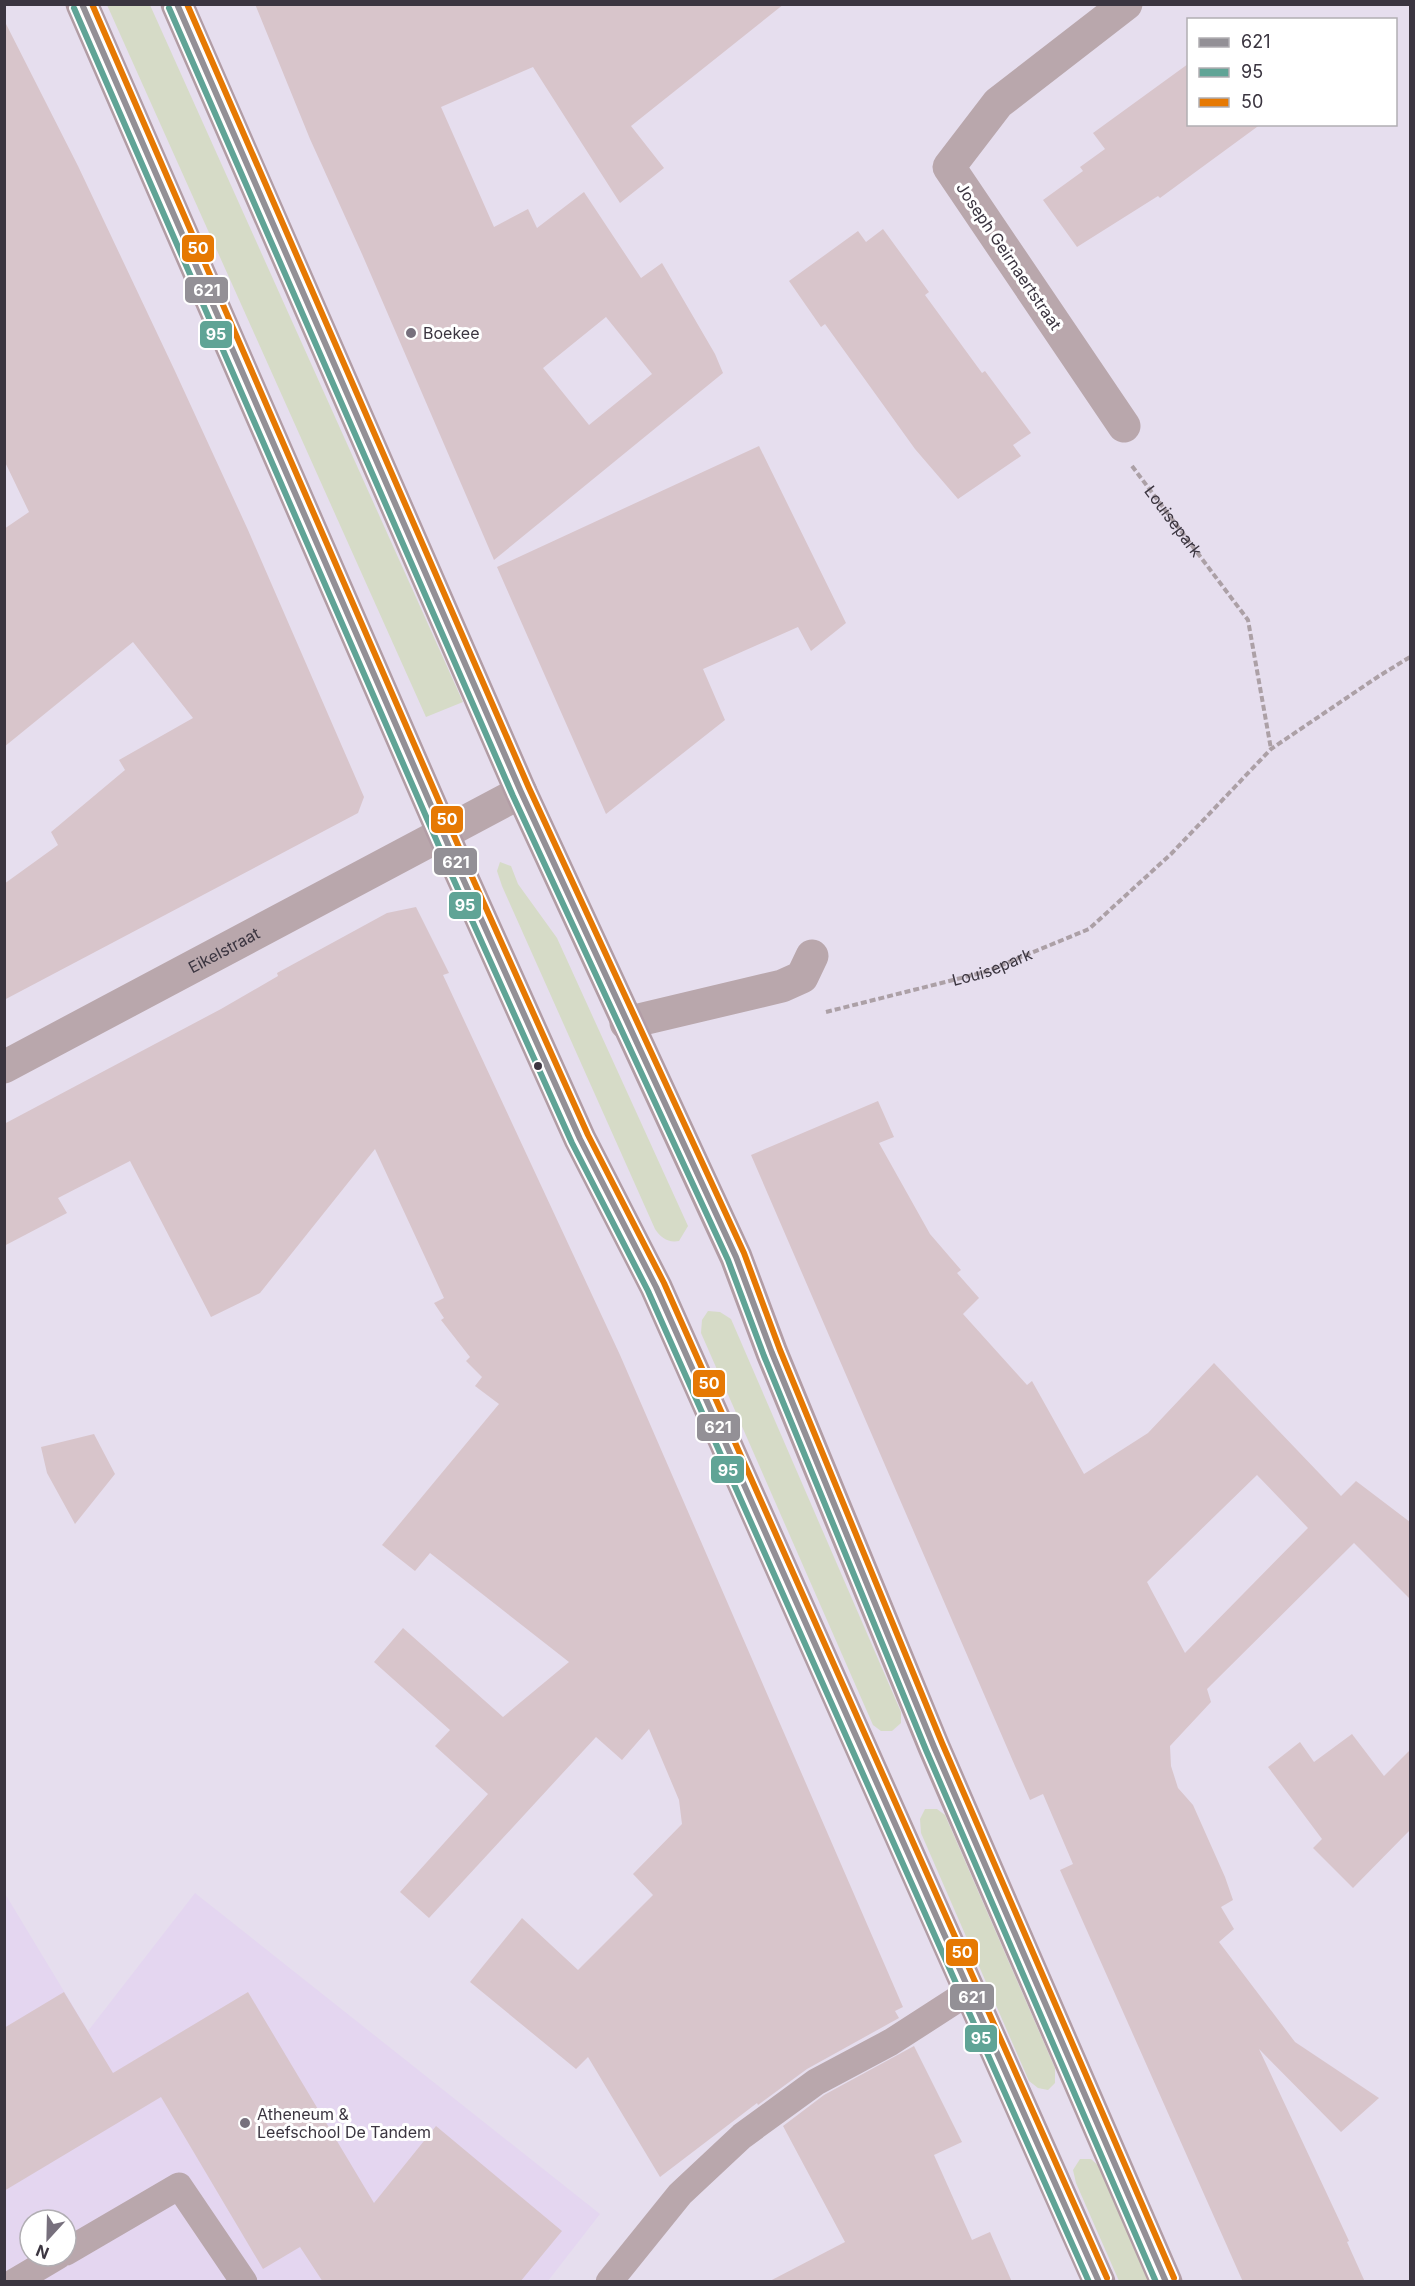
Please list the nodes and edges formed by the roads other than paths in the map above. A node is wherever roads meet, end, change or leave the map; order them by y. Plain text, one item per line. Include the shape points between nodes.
1 (82, 4) edge
2 (177, 4) edge
3 (1125, 4) edge
4 (1124, 426) road end
5 (521, 792) junction
6 (443, 831) junction
7 (812, 956) dead end
8 (627, 1023) junction
9 (4, 1067) edge
10 (970, 1991) junction
11 (78, 2245) edge
12 (38, 2268) edge
13 (14, 2282) edge
14 (244, 2282) edge
15 (609, 2282) edge
16 (1099, 2282) edge
17 (1166, 2282) edge

1 - 6 main road
2 - 5 main road
3 - 4 street, Joseph Geirnaertstraat via 998,103 949,167
5 - 6 street, Eikelstraat
5 - 8 main road
6 - 9 street, Eikelstraat
6 - 10 main road via 580,1138 656,1287
7 - 8 street via 802,977 782,986
8 - 17 main road via 736,1257 934,1747
10 - 15 lane via 891,2042 816,2082 742,2136 680,2194
10 - 16 main road
11 - 14 lane via 179,2186
12 - 13 lane

